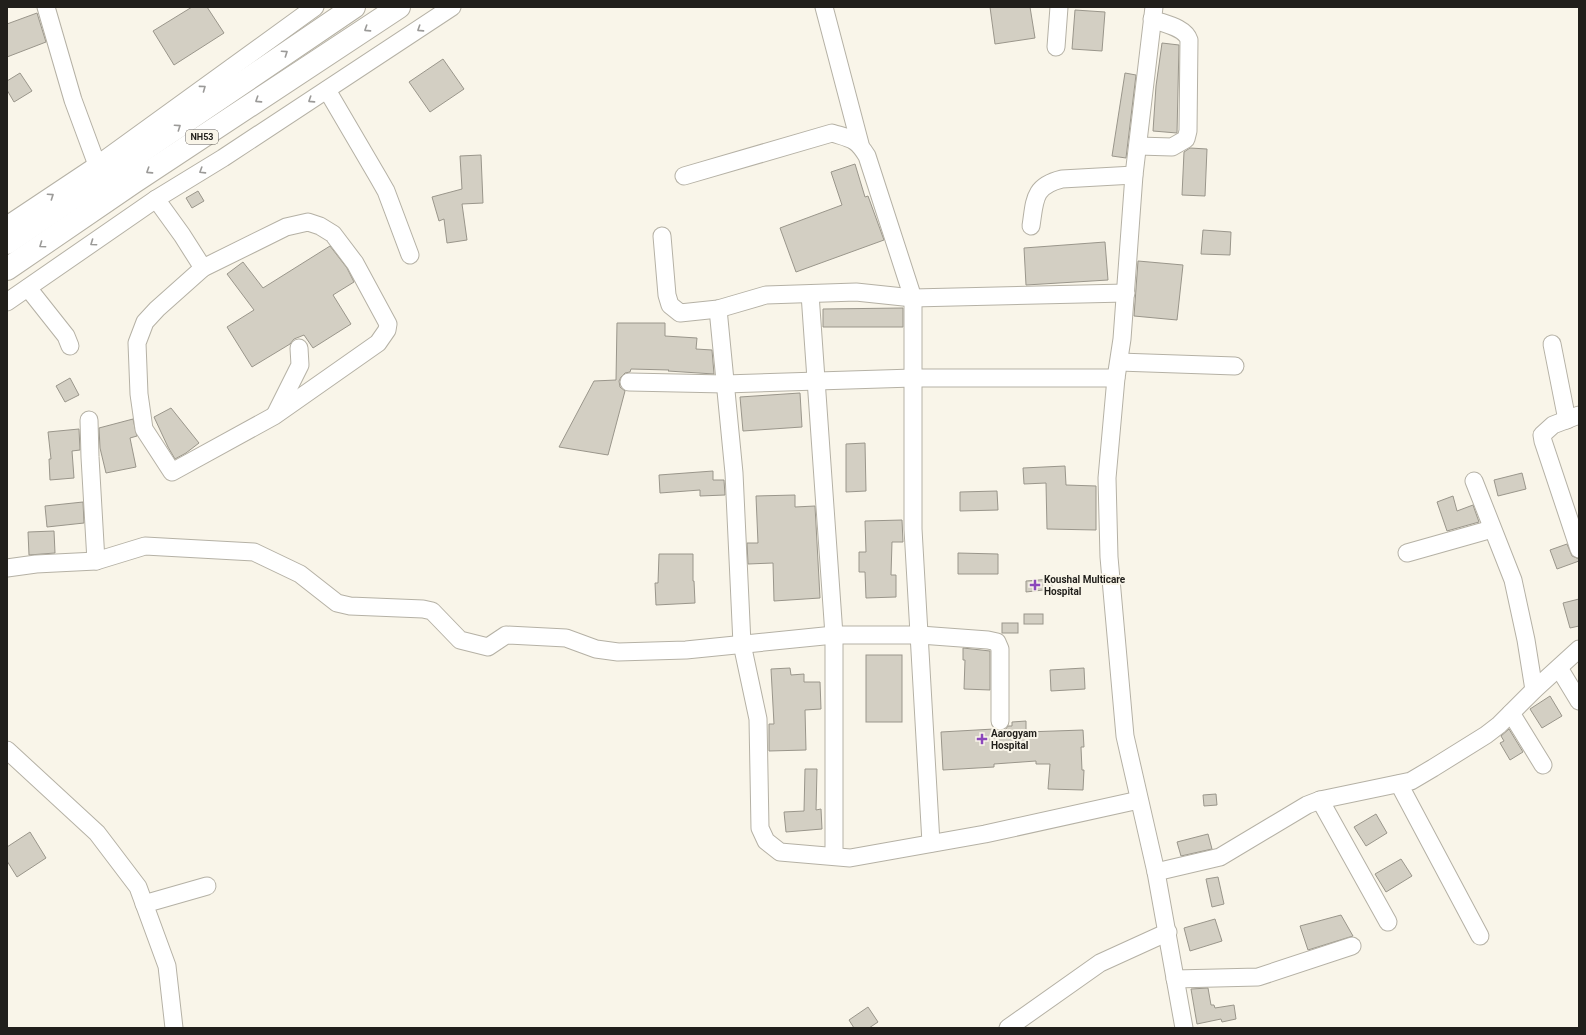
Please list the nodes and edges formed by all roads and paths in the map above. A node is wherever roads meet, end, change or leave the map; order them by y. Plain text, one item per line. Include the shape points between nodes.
1 (46, 7) edge
2 (315, 7) edge
3 (354, 7) edge
4 (399, 7) edge
5 (452, 7) edge
6 (824, 7) edge
7 (1059, 7) edge
8 (1153, 13) edge
9 (1056, 47) dead end
10 (327, 90) junction
11 (860, 144) junction
12 (1138, 146) junction
13 (97, 165) junction
14 (1134, 175) junction
15 (684, 176) dead end
16 (156, 199) junction
17 (7, 225) edge
18 (1031, 226) dead end
19 (662, 236) dead end
20 (7, 243) edge
21 (410, 255) dead end
22 (204, 268) junction
23 (7, 270) edge
24 (28, 288) junction
25 (1126, 293) junction
26 (810, 294) junction
27 (913, 298) junction
28 (7, 302) edge
29 (718, 309) junction
30 (1552, 344) dead end
31 (70, 346) dead end
32 (299, 348) dead end
33 (1235, 366) dead end
34 (1118, 370) junction
35 (913, 378) junction
36 (816, 381) junction
37 (629, 382) dead end
38 (726, 384) junction
39 (274, 416) junction
40 (1573, 417) edge
41 (89, 420) dead end
42 (1474, 482) dead end
43 (1492, 529) junction
44 (1579, 549) edge
45 (1407, 553) dead end
46 (96, 561) junction
47 (7, 568) edge
48 (834, 635) junction
49 (920, 636) junction
50 (742, 644) junction
51 (1579, 649) edge
52 (1559, 668) junction
53 (1534, 690) junction
54 (1579, 701) edge
55 (1511, 713) junction
56 (1000, 721) dead end
57 (7, 750) edge
58 (1543, 765) dead end
59 (1399, 784) junction
60 (1139, 800) junction
61 (1320, 800) junction
62 (931, 843) junction
63 (834, 856) junction
64 (1156, 872) junction
65 (207, 886) dead end
66 (144, 904) junction
67 (1388, 922) dead end
68 (1168, 932) junction
69 (1480, 936) dead end
70 (1352, 946) dead end
71 (1175, 979) junction
72 (174, 1028) edge
73 (1008, 1028) edge
74 (1184, 1028) edge

1 - 13 street via 77,112
13 -> 2 street
20 -> 3 highway, NH53
4 -> 23 highway, NH53 via 134,182
5 -> 10 street
6 - 11 street
7 - 9 street
8 - 12 street
8 - 12 street via 1182,31 1189,40 1188,131 1186,139 1172,147
10 -> 16 street
10 - 21 street via 386,191
11 - 15 street via 832,132
11 - 27 street via 867,156
12 - 14 street
17 -> 13 street
14 - 18 street via 1062,179 1051,182 1035,198
14 - 25 street
16 - 22 street
16 -> 24 street
19 - 29 street via 670,305 680,313
22 - 39 street via 153,313 145,322 137,343 139,394 144,429 172,472
22 - 39 street via 286,227 308,222 333,234 355,263 388,324 378,343
24 - 28 street
24 - 31 street via 66,336
25 - 27 street
25 - 34 street
26 - 27 street via 856,292
26 - 29 street via 766,294
26 - 36 street
27 - 35 street
29 - 38 street
30 - 40 street
32 - 39 street via 300,364
33 - 34 street
34 - 35 street
34 - 60 street via 1107,478 1109,557 1125,736
35 - 36 street
35 - 49 street via 913,530
36 - 38 street
36 - 48 street
37 - 38 street
38 - 50 street via 734,473
40 - 44 street via 1553,425 1542,435
41 - 46 street
42 - 43 street
43 - 45 street
43 - 53 street via 1513,580
46 - 47 street
46 - 50 street via 145,546 254,552 300,574 337,603 432,611 460,640 488,647 506,635 566,638 596,649 618,652 686,650
48 - 49 street
48 - 50 street
48 - 63 street
49 - 56 street via 997,642 1000,649
49 - 62 street
50 - 63 street via 758,719 760,828 766,840 780,852
51 - 52 street
52 - 53 street
52 - 54 street
53 - 55 street
55 - 58 street
55 - 59 street via 1486,735 1411,781
57 - 66 street via 97,833 138,887
59 - 61 street
59 - 69 street
60 - 62 street via 985,834
60 - 64 street
61 - 64 street via 1307,805 1220,857
61 - 67 street
62 - 63 street via 850,858
64 - 68 street
65 - 66 street
66 - 72 street via 166,966
68 - 71 street
68 - 73 street via 1100,963
70 - 71 street via 1258,977
71 - 74 street

